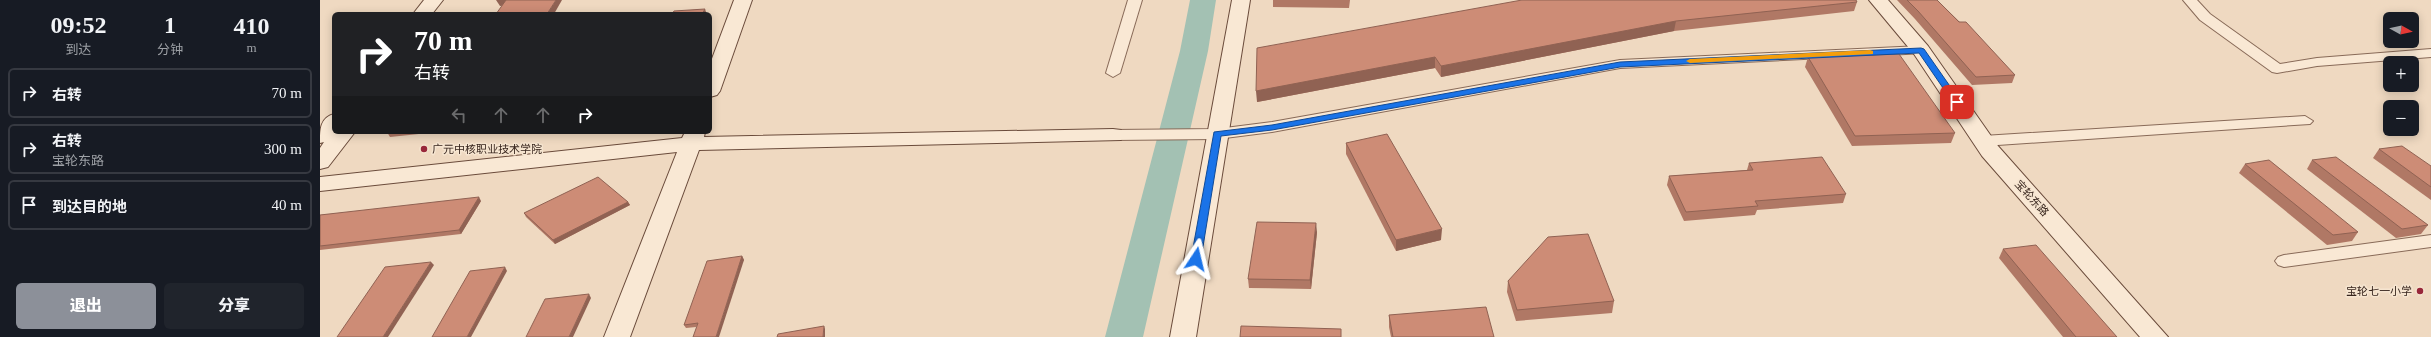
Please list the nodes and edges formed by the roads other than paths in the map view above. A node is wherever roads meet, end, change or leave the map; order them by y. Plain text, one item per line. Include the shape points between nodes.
1 (434, 0) edge
2 (450, 0) edge
3 (744, 0) edge
4 (1135, 0) edge
5 (1241, 0) edge
6 (1878, 0) edge
7 (2190, 0) edge
8 (424, 12) edge
9 (441, 12) edge
10 (1921, 50) junction
11 (2431, 53) edge
12 (1113, 73) dead end
13 (712, 86) edge
14 (2305, 121) dead end
15 (332, 122) edge
16 (342, 134) edge
17 (1217, 134) junction
18 (1113, 135) joint
19 (320, 137) edge
20 (693, 138) edge
21 (1984, 141) junction
22 (320, 162) edge
23 (320, 184) edge
24 (2431, 241) edge
25 (2284, 261) dead end
26 (617, 337) edge
27 (1183, 337) edge
28 (2155, 337) edge

1 - 8 street
2 - 9 street
3 - 13 street
4 - 12 street
5 - 17 street
6 - 10 street, 宝轮东路
7 - 11 street via 2204,17 2276,69 2317,62
10 - 17 street via 1620,64 1272,127
10 - 21 street, 宝轮东路
14 - 21 street
15 - 19 street
16 - 22 street
17 - 18 street
17 - 27 street
18 - 20 street
20 - 23 street
20 - 26 street
21 - 28 street, 宝轮东路
24 - 25 street

